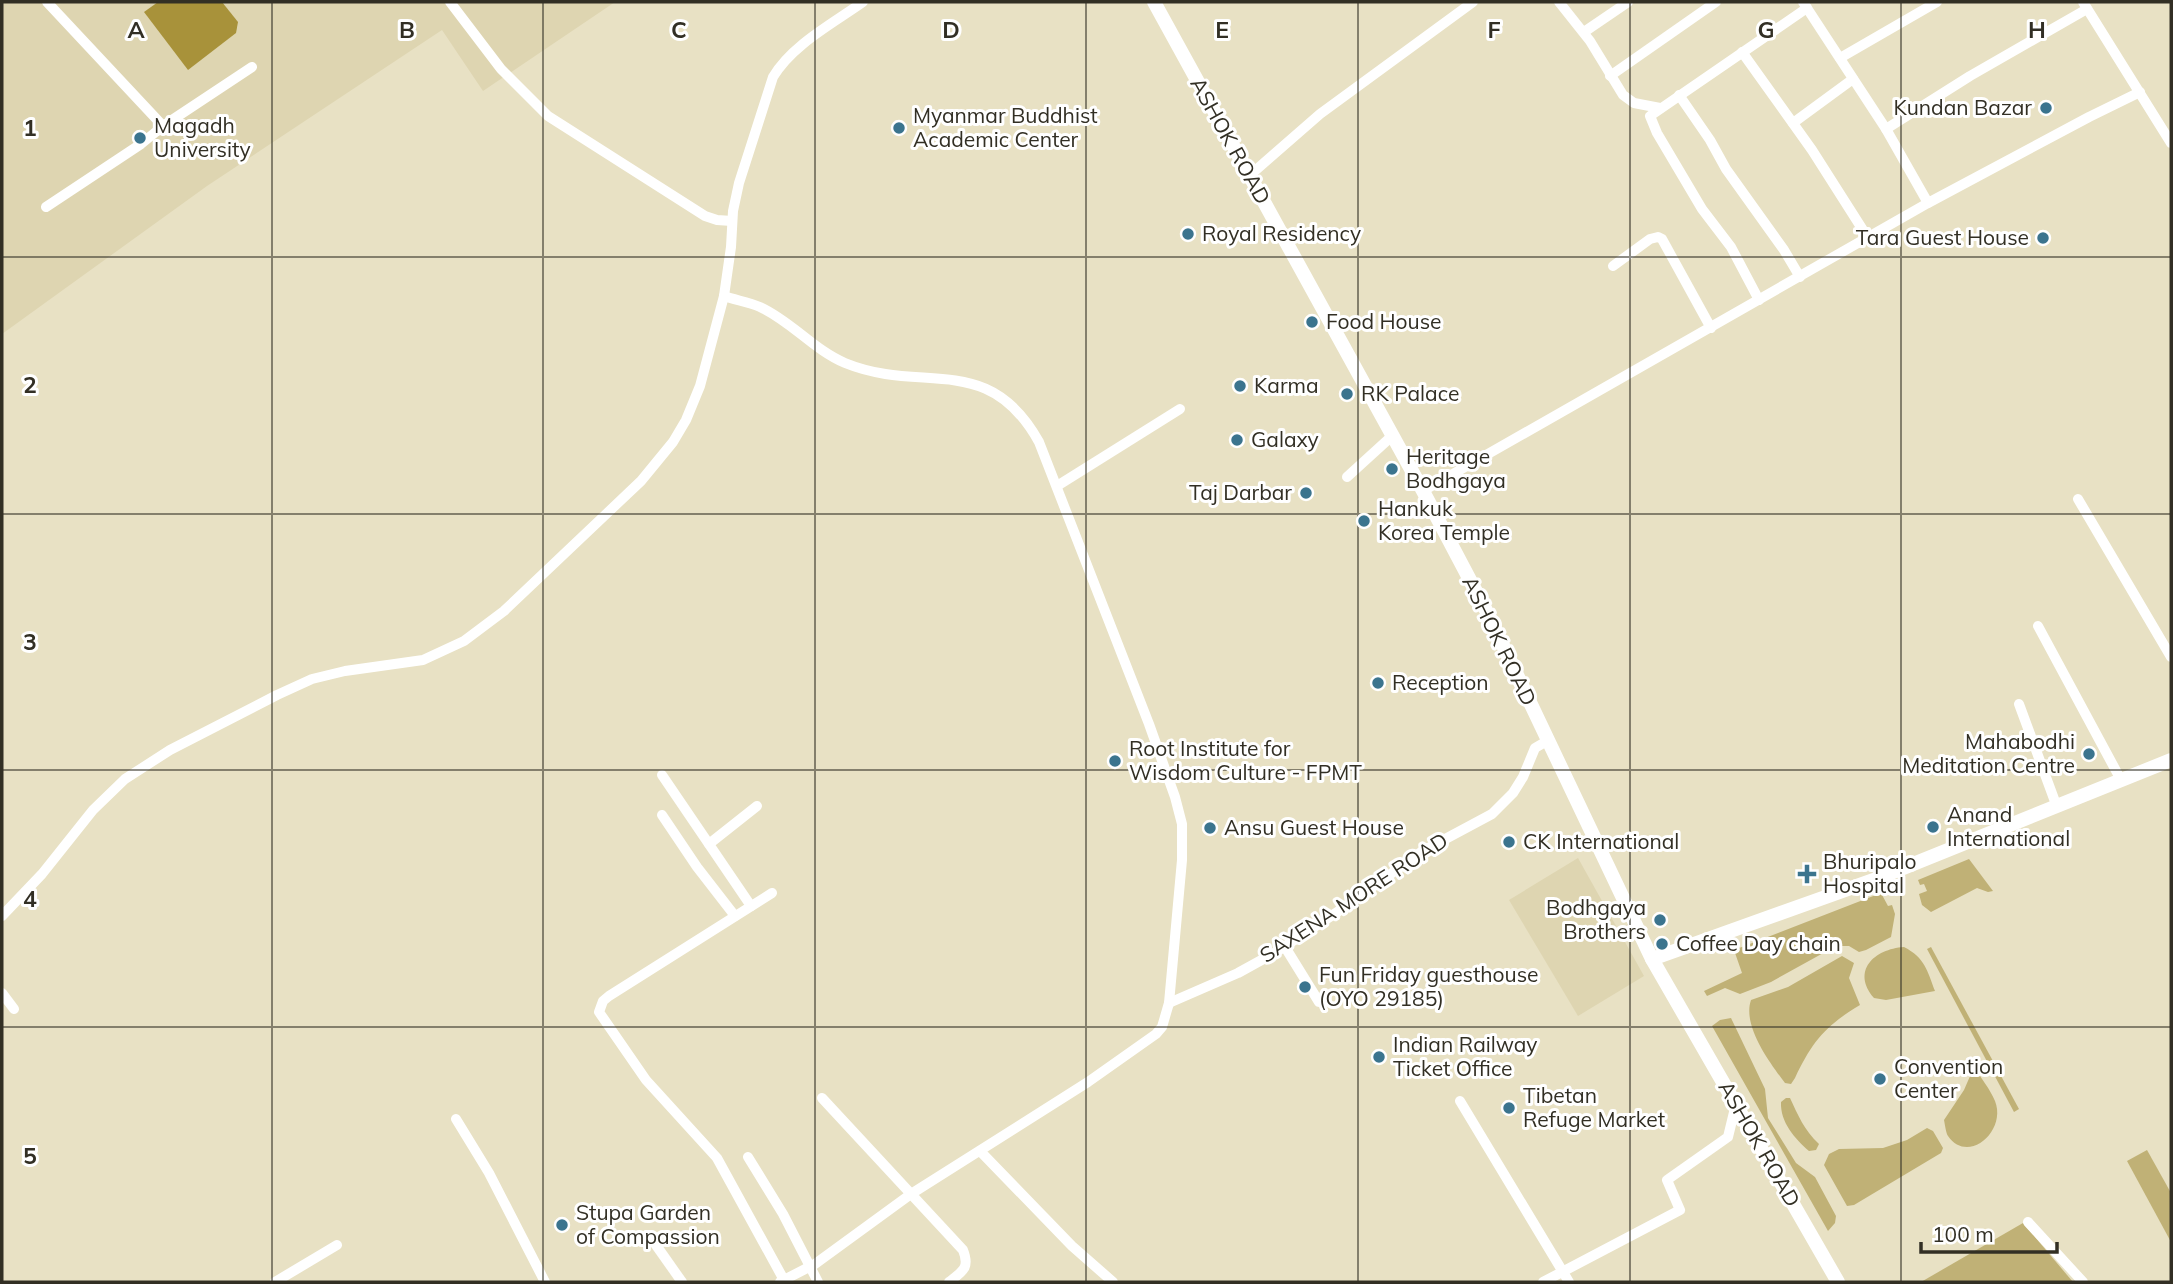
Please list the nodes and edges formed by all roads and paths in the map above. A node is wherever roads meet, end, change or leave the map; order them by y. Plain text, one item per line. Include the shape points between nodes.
1 (47, 2) edge
2 (450, 2) edge
3 (863, 2) edge
4 (1154, 2) edge
5 (1473, 2) edge
6 (1559, 2) edge
7 (1628, 2) edge
8 (1716, 2) edge
9 (1937, 2) edge
10 (1805, 5) edge
11 (2085, 5) edge
12 (1584, 32) junction
13 (1742, 52) junction
14 (1840, 58) junction
15 (251, 67) dead end
16 (1610, 76) junction
17 (1853, 79) junction
18 (2140, 93) junction
19 (1679, 95) junction
20 (1660, 108) junction
21 (1793, 122) junction
22 (163, 126) junction
23 (1886, 129) junction
24 (2171, 143) edge
25 (1249, 176) junction
26 (1928, 203) junction
27 (46, 207) dead end
28 (732, 221) junction
29 (1868, 238) junction
30 (1613, 266) dead end
31 (1800, 277) junction
32 (724, 296) junction
33 (1759, 300) junction
34 (1711, 328) junction
35 (1180, 409) dead end
36 (1392, 436) junction
37 (1347, 477) dead end
38 (1057, 486) junction
39 (1423, 491) junction
40 (2078, 499) dead end
41 (2038, 626) dead end
42 (2171, 657) edge
43 (2019, 704) dead end
44 (1547, 741) junction
45 (2171, 760) edge
46 (662, 775) dead end
47 (2121, 780) junction
48 (757, 806) dead end
49 (2057, 807) junction
50 (662, 815) dead end
51 (709, 844) junction
52 (772, 893) dead end
53 (751, 906) junction
54 (2, 916) edge
55 (735, 916) junction
56 (1285, 947) junction
57 (1652, 959) junction
58 (2, 993) edge
59 (1319, 1002) dead end
60 (1169, 1003) junction
61 (14, 1009) dead end
62 (822, 1098) dead end
63 (1460, 1101) dead end
64 (1736, 1104) junction
65 (456, 1119) dead end
66 (980, 1151) junction
67 (748, 1157) dead end
68 (911, 1194) junction
69 (2028, 1222) dead end
70 (651, 1238) dead end
71 (337, 1245) dead end
72 (811, 1266) junction
73 (1563, 1272) junction
74 (782, 1281) edge
75 (275, 1282) edge
76 (545, 1282) edge
77 (682, 1282) edge
78 (818, 1282) edge
79 (949, 1282) edge
80 (1113, 1282) edge
81 (1543, 1282) edge
82 (1569, 1282) edge
83 (1838, 1282) edge
84 (2083, 1282) edge

1 - 22 street
2 - 28 street via 501,69 548,116 705,216
3 - 28 street via 808,41 773,77
4 - 25 street, ASHOK ROAD
5 - 25 street via 1320,114
6 - 12 street
7 - 12 street
8 - 16 street
9 - 14 street
10 - 13 street
10 - 14 street
11 - 18 street
11 - 23 street
12 - 16 street
13 - 19 street
13 - 21 street
14 - 17 street
15 - 22 street
16 - 20 street via 1629,100
17 - 21 street
17 - 23 street
18 - 24 street
18 - 26 street
19 - 20 street
19 - 31 street
20 - 33 street via 1650,116 1652,124 1702,209 1731,247
21 - 29 street
22 - 27 street
23 - 26 street
25 - 36 street, ASHOK ROAD
26 - 29 street
28 - 32 street
29 - 31 street
30 - 34 street via 1650,239 1662,239
31 - 33 street
32 - 38 street via 760,307 828,354 858,368 986,387 1030,425
32 - 54 street via 700,386 673,442 633,489 504,611 464,642 435,656 312,679 157,758 107,795
33 - 34 street
34 - 39 street
35 - 38 street
36 - 37 street
36 - 39 street, ASHOK ROAD
38 - 60 street via 1182,824
39 - 44 street, ASHOK ROAD via 1489,616
40 - 42 street
41 - 47 street
43 - 49 street
44 - 56 street, SAXENA MORE ROAD via 1535,748 1513,793 1492,814 1420,852
44 - 57 street, ASHOK ROAD
45 - 47 street
46 - 51 street
47 - 49 street
48 - 51 street
49 - 57 street via 1876,879
50 - 55 street
51 - 53 street
52 - 53 street
53 - 55 street
55 - 74 street via 609,996 598,1012 646,1080 717,1158
56 - 59 street
56 - 60 street, SAXENA MORE ROAD
57 - 64 street, ASHOK ROAD
58 - 61 street
60 - 66 street via 1156,1034
62 - 68 street
63 - 73 street
64 - 73 street via 1728,1137 1667,1180 1680,1210
64 - 83 street, ASHOK ROAD
65 - 76 street
66 - 68 street
66 - 80 street
67 - 72 street
68 - 72 street
68 - 79 street via 963,1250 964,1270
69 - 84 street
70 - 77 street
71 - 75 street
72 - 74 street
72 - 78 street
73 - 81 street
73 - 82 street

